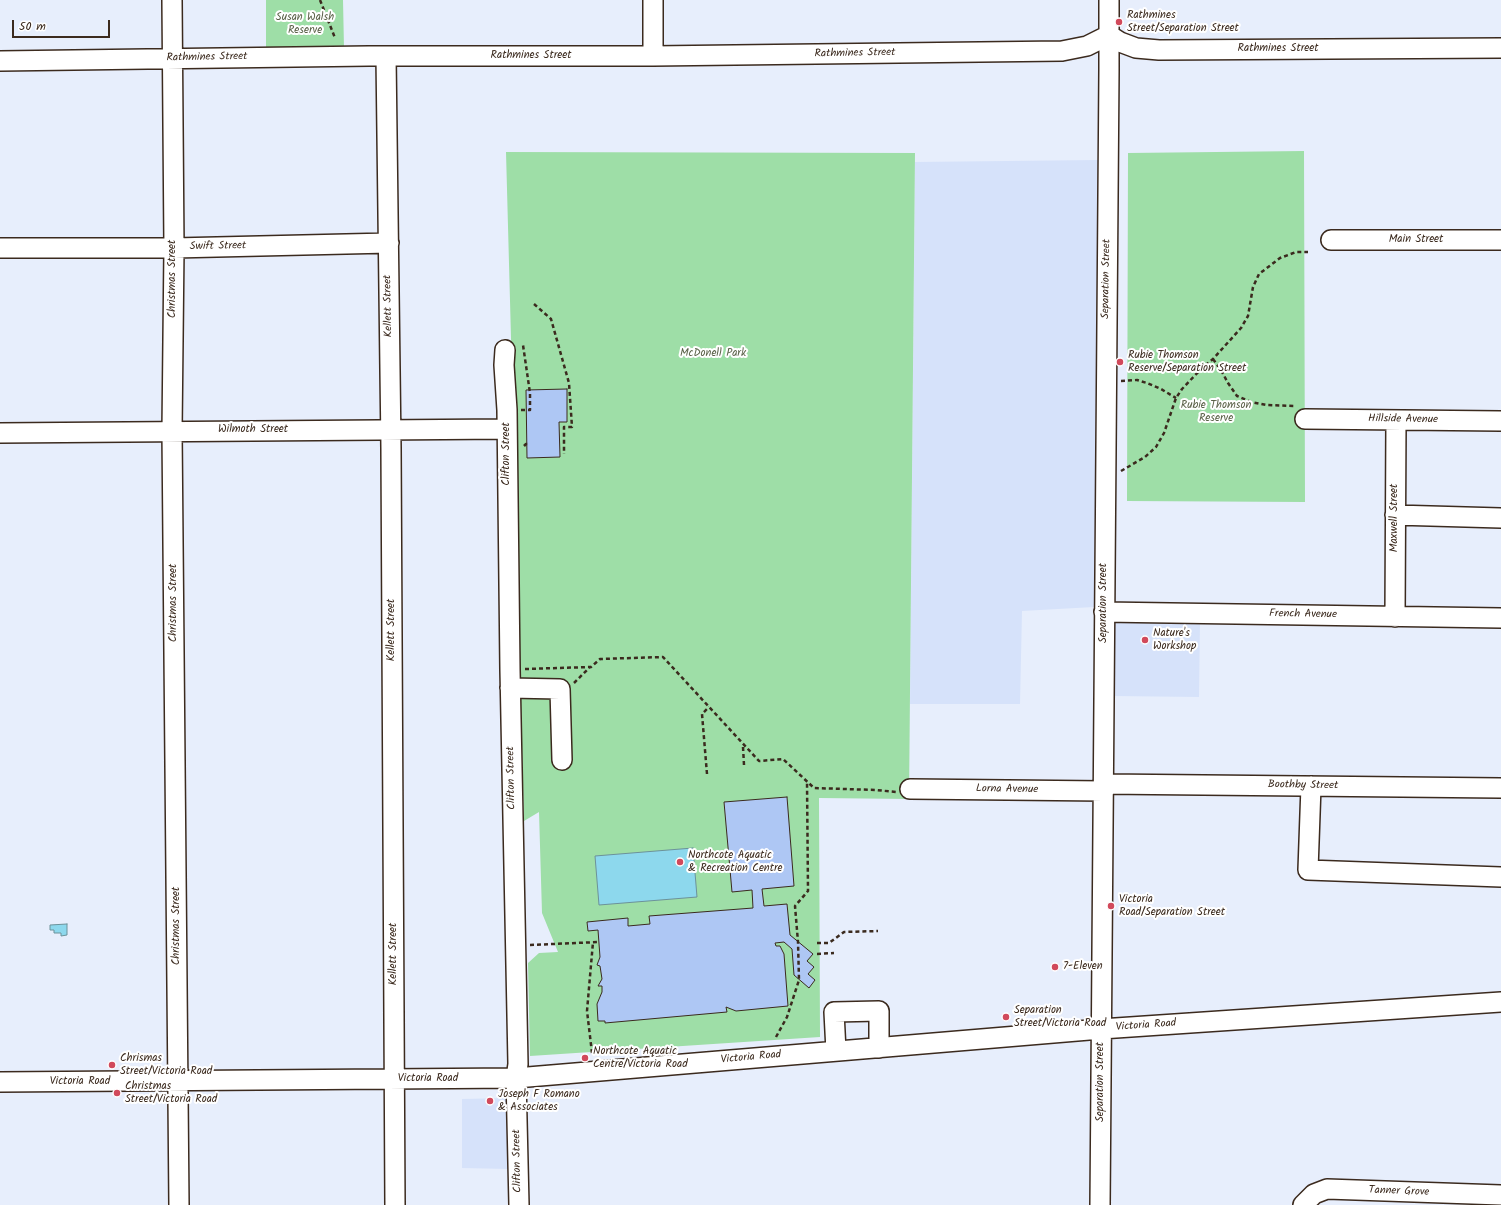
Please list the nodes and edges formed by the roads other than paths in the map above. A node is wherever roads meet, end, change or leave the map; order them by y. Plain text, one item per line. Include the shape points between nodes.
1 (172, 0) edge
2 (653, 0) edge
3 (1108, 0) edge
4 (1109, 35) junction
5 (1501, 48) edge
6 (1062, 52) junction
7 (386, 56) junction
8 (652, 56) junction
9 (173, 58) junction
10 (0, 61) edge
11 (1109, 70) junction
12 (1331, 240) dead end
13 (1501, 240) edge
14 (389, 243) junction
15 (0, 248) edge
16 (174, 248) junction
17 (505, 350) dead end
18 (1301, 413) road end
19 (506, 419) junction
20 (1396, 420) junction
21 (1501, 421) edge
22 (391, 430) junction
23 (172, 431) junction
24 (0, 433) edge
25 (1396, 515) junction
26 (1501, 518) edge
27 (1104, 612) junction
28 (1395, 616) junction
29 (1501, 618) edge
30 (510, 679) junction
31 (562, 760) dead end
32 (1311, 786) junction
33 (1104, 787) junction
34 (1501, 788) edge
35 (910, 789) dead end
36 (1501, 878) edge
37 (1501, 1002) edge
38 (1101, 1029) junction
39 (879, 1048) junction
40 (836, 1051) junction
41 (516, 1078) junction
42 (394, 1079) junction
43 (178, 1081) junction
44 (0, 1082) edge
45 (1501, 1195) edge
46 (179, 1205) edge
47 (395, 1205) edge
48 (519, 1205) edge
49 (1100, 1205) edge
50 (1303, 1205) edge

1 - 9 street, Christmas Street
2 - 8 street
3 - 4 street, Separation Street
4 - 5 street, Rathmines Street via 1136,48 1159,50
4 - 6 street, Rathmines Street via 1087,46
4 - 11 street, Separation Street
6 - 8 street, Rathmines Street
6 - 11 street, Rathmines Street via 1098,60
7 - 8 street, Rathmines Street
7 - 9 street, Rathmines Street
7 - 14 street, Kellett Street
9 - 10 street, Rathmines Street
9 - 16 street, Christmas Street
11 - 27 street, Separation Street
12 - 13 street, Main Street
14 - 16 street, Swift Street
14 - 22 street, Kellett Street
15 - 16 street, Swift Street
16 - 23 street, Christmas Street
17 - 19 street, Clifton Street
18 - 20 street, Hillside Avenue
19 - 22 street, Wilmoth Street
19 - 30 street, Clifton Street
20 - 21 street, Hillside Avenue
20 - 25 street, Maxwell Street
22 - 23 street, Wilmoth Street
22 - 42 street, Kellett Street
23 - 24 street, Wilmoth Street
23 - 43 street, Christmas Street
25 - 26 street
25 - 28 street, Maxwell Street
27 - 28 street, French Avenue
27 - 33 street, Separation Street
28 - 29 street, French Avenue
30 - 31 street via 560,689
30 - 41 street, Clifton Street via 518,1064
32 - 33 street, Boothby Street
32 - 34 street, Boothby Street
32 - 36 street via 1308,870
33 - 35 street, Lorna Avenue
33 - 38 street, Separation Street
37 - 38 street, Victoria Road
38 - 39 street, Victoria Road
38 - 49 street, Separation Street
39 - 40 street, Victoria Road
39 - 40 street via 879,1011 834,1012
40 - 41 street, Victoria Road
41 - 42 street, Victoria Road
41 - 48 street, Clifton Street
42 - 43 street, Victoria Road
42 - 47 street, Kellett Street
43 - 44 street, Victoria Road
43 - 46 street, Christmas Street
45 - 50 street, Tanner Grove via 1327,1189 1314,1194

